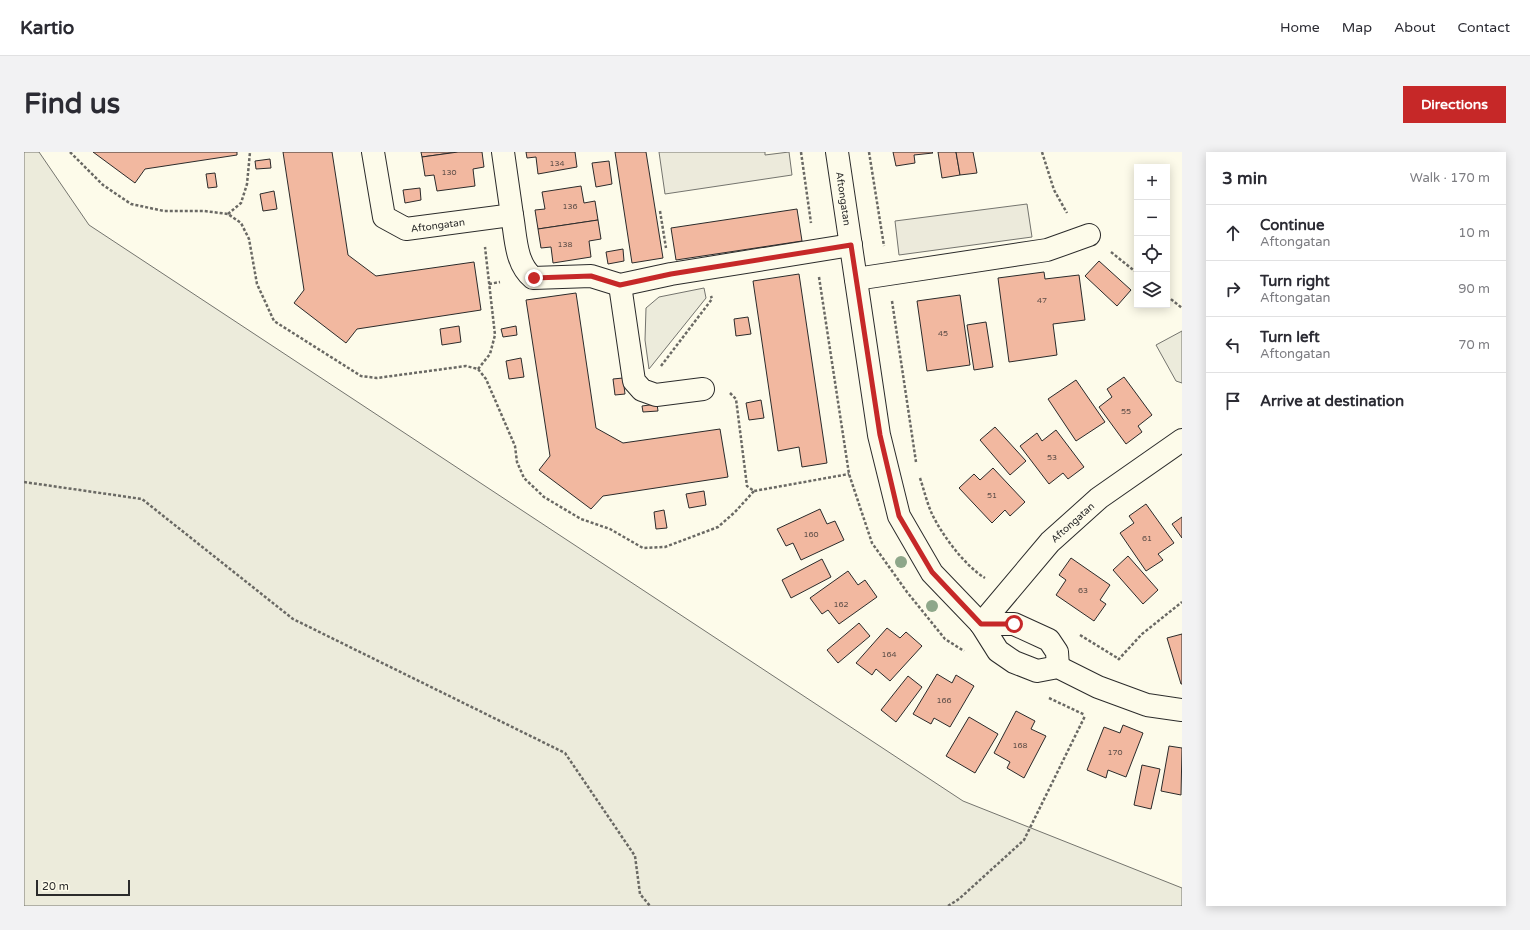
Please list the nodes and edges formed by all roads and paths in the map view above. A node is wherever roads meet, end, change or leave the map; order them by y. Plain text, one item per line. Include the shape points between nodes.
1 (70, 152) edge
2 (250, 152) edge
3 (373, 152) edge
4 (503, 152) edge
5 (837, 152) edge
6 (870, 152) edge
7 (660, 211) dead end
8 (228, 214) junction
9 (512, 215) junction
10 (482, 219) junction
11 (1089, 235) dead end
12 (851, 245) junction
13 (707, 268) junction
14 (671, 274) junction
15 (888, 275) junction
16 (856, 279) junction
17 (620, 285) junction
18 (1170, 298) edge
19 (1182, 308) edge
20 (478, 369) junction
21 (703, 389) joint
22 (642, 390) junction
23 (1182, 440) edge
24 (916, 463) dead end
25 (917, 470) dead end
26 (849, 474) dead end
27 (24, 482) edge
28 (754, 491) junction
29 (1008, 591) junction
30 (981, 624) junction
31 (1073, 631) dead end
32 (1119, 659) dead end
33 (1058, 667) junction
34 (1182, 710) edge
35 (1069, 750) dead end
36 (650, 906) edge
37 (948, 906) edge

1 - 8 path via 103,185 131,204 164,211
2 - 8 path via 247,184 240,203
3 - 10 street, Aftongatan via 384,216 406,229
4 - 9 street
5 - 12 street, Aftongatan
6 - 15 path
7 - 14 path
8 - 20 path via 240,223 249,239 257,284 274,321 361,376 377,378 466,366
9 - 10 street, Aftongatan
9 - 17 street via 519,260 525,271 534,278 591,276
10 - 20 path via 495,335 490,354
11 - 15 street via 1047,250
12 - 13 street
12 - 16 street, Aftongatan
13 - 14 street
13 - 22 path via 712,299
14 - 17 street
15 - 16 street
15 - 24 path
16 - 30 street, Aftongatan via 880,435 899,516 932,572
17 - 22 street via 634,381
18 - 19 path
20 - 28 path via 486,379 515,446 517,462 524,478 544,497 581,519 610,529 643,548 666,547 718,527
21 - 22 street via 656,394
21 - 28 path via 727,389 736,399 747,486
23 - 29 street, Aftongatan via 1099,498 1050,542
25 - 29 path via 933,514 954,547 977,573
26 - 28 path
27 - 36 path via 142,499 293,619 565,753 635,856 640,894
29 - 30 street, Aftongatan
30 - 33 street, Aftongatan via 998,651 1014,662 1037,671
30 - 33 street via 1014,624 1049,640 1057,652
31 - 32 path
33 - 34 street via 1098,687 1147,705
35 - 37 path via 1024,840

